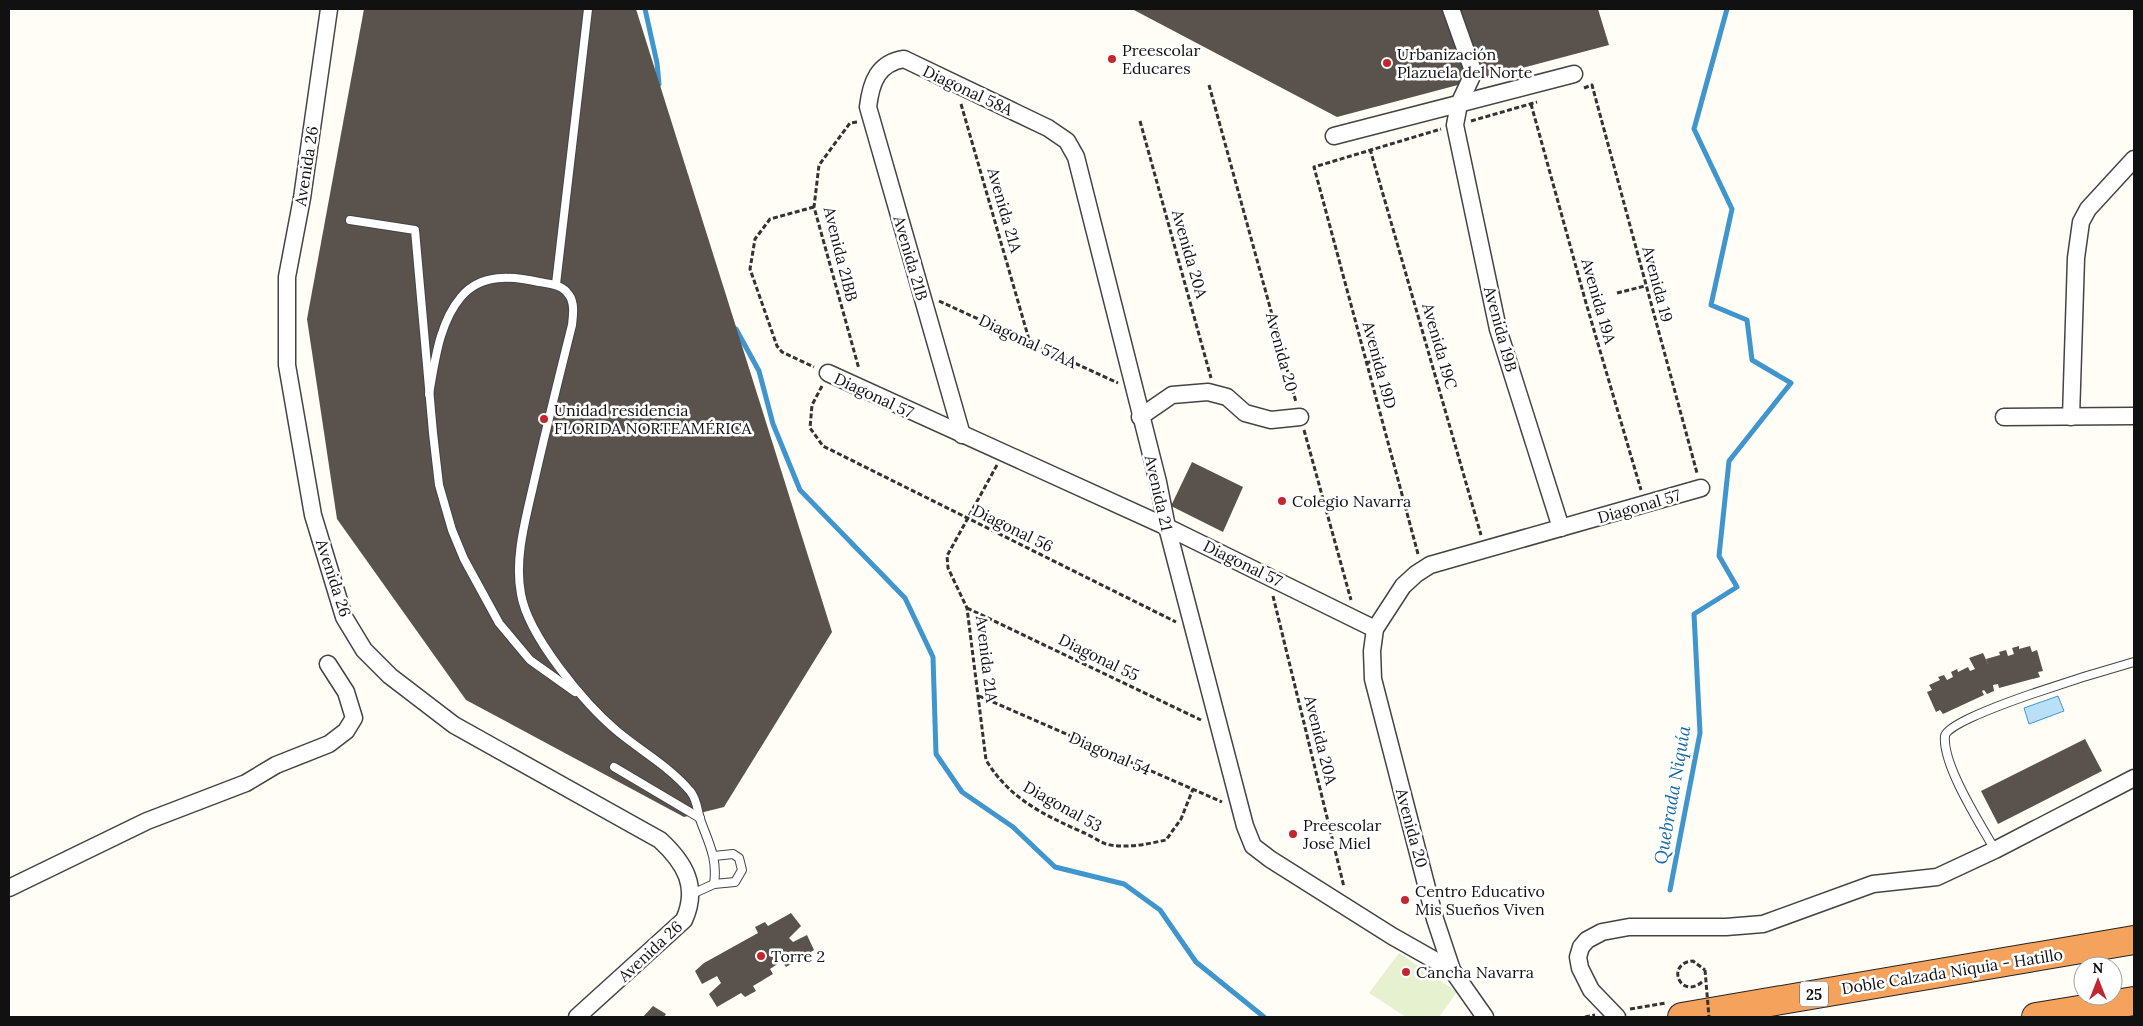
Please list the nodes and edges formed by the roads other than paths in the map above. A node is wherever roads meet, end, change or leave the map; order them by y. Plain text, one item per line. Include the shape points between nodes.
1 (329, 9) edge
2 (588, 9) edge
3 (1451, 9) edge
4 (1574, 74) dead end
5 (874, 82) joint
6 (1459, 104) junction
7 (1334, 136) dead end
8 (1067, 141) joint
9 (2134, 159) edge
10 (350, 220) dead end
11 (556, 284) junction
12 (828, 373) road end
13 (429, 394) junction
14 (2134, 416) edge
15 (1140, 417) junction
16 (1300, 417) road end
17 (2004, 417) dead end
18 (2071, 417) junction
19 (962, 435) junction
20 (1701, 488) road end
21 (1167, 526) junction
22 (1561, 528) junction
23 (1375, 629) junction
24 (2134, 662) edge
25 (328, 664) dead end
26 (581, 696) junction
27 (614, 767) dead end
28 (2134, 778) edge
29 (700, 818) junction
30 (1995, 850) junction
31 (714, 856) junction
32 (714, 884) junction
33 (9, 888) edge
34 (692, 894) junction
35 (2134, 940) edge
36 (1452, 970) junction
37 (2134, 1001) edge
38 (576, 1017) edge
39 (1485, 1017) edge
40 (1618, 1017) edge
41 (1682, 1017) edge
42 (2036, 1017) edge

1 - 34 street, Avenida 26 via 302,198 287,277 287,365 314,515 344,617 364,650 390,676 454,725 660,840 678,856
2 - 11 lane
3 - 6 street via 1472,68 1472,76
4 - 6 street
5 - 8 street, Diagonal 58A via 884,66 904,60 1048,128
5 - 19 street, Avenida 21B via 868,107
6 - 7 street
6 - 22 street, Avenida 19B via 1455,125 1498,329
8 - 15 street, Avenida 21 via 1076,156
9 - 18 street via 2088,209 2081,222 2076,258
10 - 13 lane via 415,230
11 - 13 lane via 502,277 482,282 462,296 442,334
11 - 26 lane via 570,295 572,325 530,499 519,575 525,610
12 - 19 street, Diagonal 57
13 - 26 lane via 439,485 464,559 505,630 530,660
14 - 18 street
15 - 16 street via 1172,395 1208,392 1227,397 1245,413 1271,420
15 - 21 street, Avenida 21
17 - 18 street
19 - 21 street, Diagonal 57
20 - 22 street, Diagonal 57
21 - 23 street, Diagonal 57
21 - 36 street, Avenida 21 via 1253,846 1349,909
22 - 23 street, Diagonal 57 via 1430,565 1403,586
23 - 36 street, Avenida 20 via 1373,679 1435,918
24 - 30 lane via 2068,680 1950,727 1946,733 1946,744 1954,772
25 - 33 street via 346,692 354,718 346,731 329,744 276,765 246,783 147,821
26 - 29 lane via 617,731 691,791 698,804
27 - 29 lane
28 - 30 street
29 - 31 lane
30 - 40 street via 1937,877 1873,884 1762,924 1629,927 1602,932 1587,940 1581,948 1578,957 1580,968 1591,990
31 - 32 lane
31 - 32 lane via 733,854 739,858 742,870 735,882
32 - 34 lane
34 - 38 street, Avenida 26 via 684,920
35 - 41 highway, Doble Calzada Niquia - Hatillo / 25
36 - 39 street, Avenida 20
37 - 42 highway

